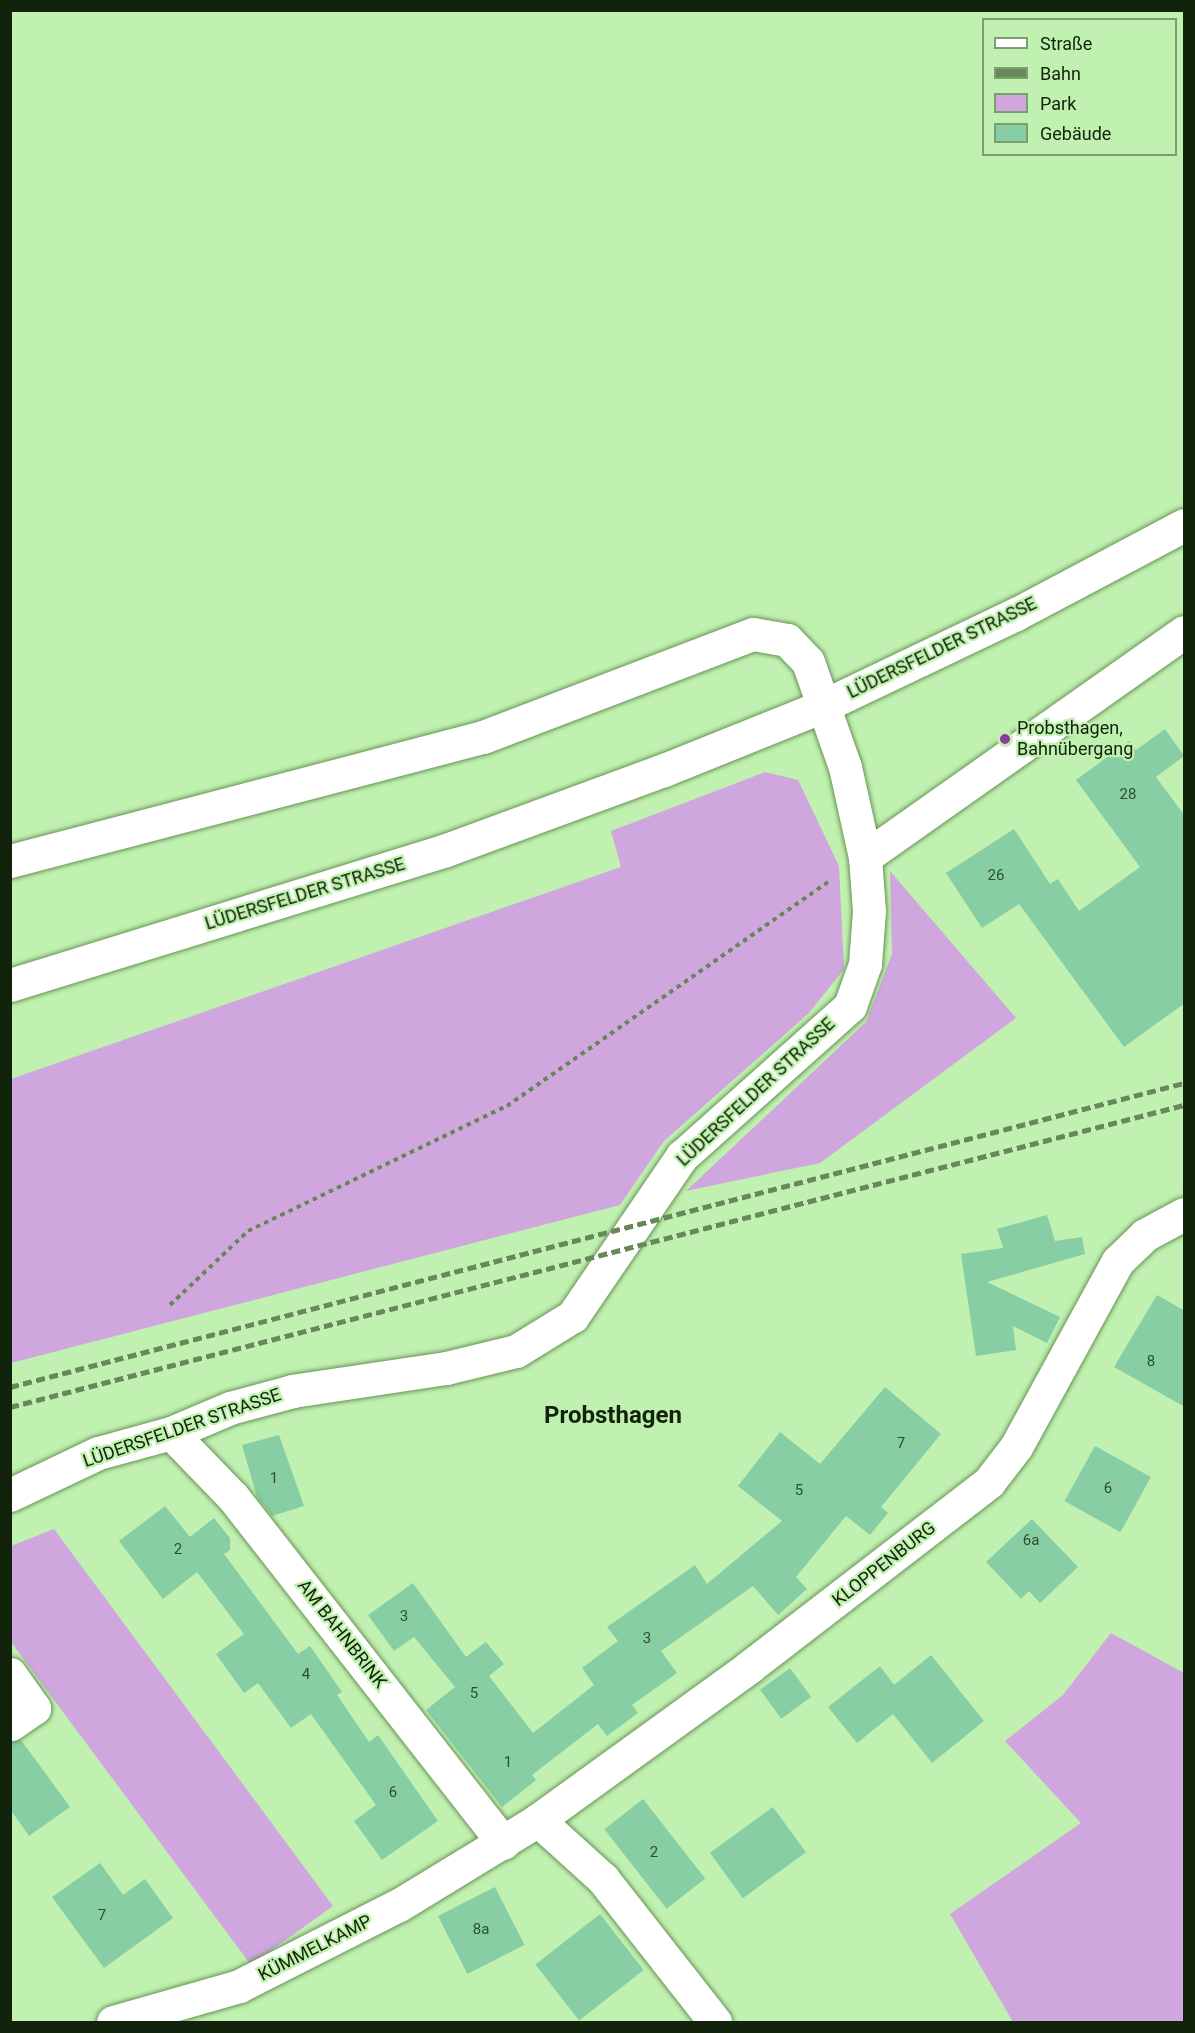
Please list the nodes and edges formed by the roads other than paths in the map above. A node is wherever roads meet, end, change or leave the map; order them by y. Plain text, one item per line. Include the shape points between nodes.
1 (1185, 525) edge
2 (1185, 632) edge
3 (823, 706) junction
4 (865, 857) junction
5 (10, 861) edge
6 (10, 986) edge
7 (1185, 1214) edge
8 (171, 1433) junction
9 (10, 1495) edge
10 (10, 1674) edge
11 (10, 1724) edge
12 (538, 1820) junction
13 (503, 1843) junction
14 (114, 2022) edge
15 (715, 2022) edge

1 - 3 street, LÜDERSFELDER STRASSE via 1016,614
2 - 4 street
3 - 4 street, LÜDERSFELDER STRASSE via 845,767
3 - 5 street, LÜDERSFELDER STRASSE via 808,662 787,640 753,634 483,737
3 - 6 street, LÜDERSFELDER STRASSE via 446,850
4 - 8 street, LÜDERSFELDER STRASSE via 869,911 865,964 850,1006 681,1156 573,1316 516,1351 446,1368 293,1391 231,1408
7 - 12 street, KLOPPENBURG via 1145,1235 1118,1261 1016,1447 989,1482 749,1667
8 - 9 street, LÜDERSFELDER STRASSE via 98,1453
8 - 13 street, AM BAHNBRINK via 233,1497
10 - 11 street via 34,1708
12 - 13 street, KLOPPENBURG
12 - 15 street via 603,1879
13 - 14 street, KÜMMELKAMP via 399,1905 239,1986

